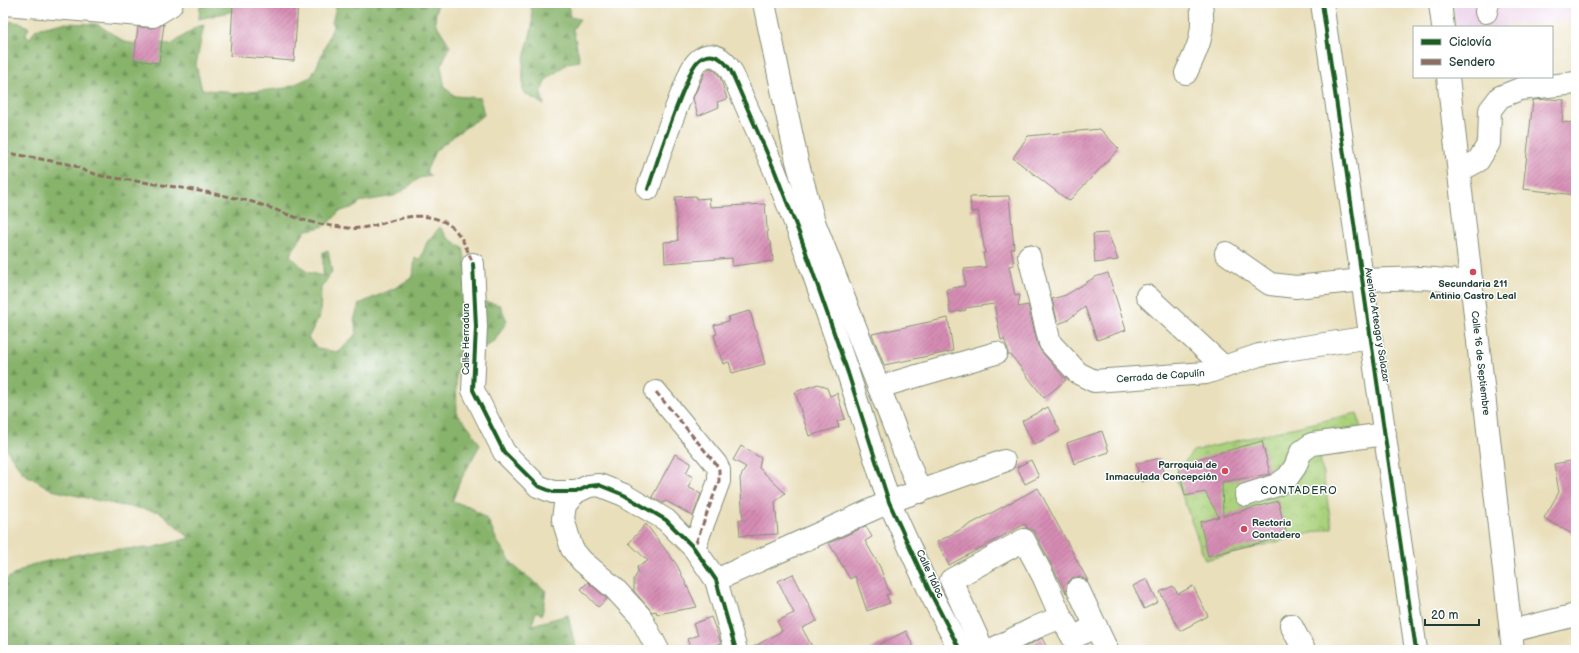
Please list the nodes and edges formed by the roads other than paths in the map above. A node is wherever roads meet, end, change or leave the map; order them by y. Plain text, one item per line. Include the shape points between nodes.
1 (172, 3) edge
2 (764, 3) edge
3 (1201, 3) edge
4 (1322, 3) edge
5 (1440, 3) edge
6 (4, 4) edge
7 (34, 5) edge
8 (1443, 26) edge
9 (1186, 73) dead end
10 (1448, 78) edge
11 (1576, 82) edge
12 (1459, 171) junction
13 (648, 188) dead end
14 (1226, 253) dead end
15 (1029, 256) dead end
16 (473, 264) dead end
17 (1362, 280) junction
18 (1472, 282) junction
19 (1147, 296) dead end
20 (1371, 338) junction
21 (996, 353) dead end
22 (1224, 367) junction
23 (879, 387) junction
24 (656, 392) dead end
25 (1385, 434) junction
26 (1004, 461) dead end
27 (576, 492) junction
28 (920, 492) junction
29 (1246, 495) dead end
30 (889, 502) junction
31 (694, 548) junction
32 (716, 580) junction
33 (950, 580) junction
34 (1078, 589) dead end
35 (930, 592) junction
36 (1576, 615) edge
37 (1061, 617) junction
38 (1291, 625) dead end
39 (1096, 626) junction
40 (1512, 641) edge
41 (658, 650) edge
42 (736, 650) edge
43 (960, 650) edge
44 (983, 650) edge
45 (991, 650) edge
46 (1107, 650) edge
47 (1304, 650) edge
48 (1416, 650) edge

1 - 7 street via 153,16
2 - 23 street via 797,161 814,222
3 - 9 street via 1203,19 1199,46
4 - 17 street, Avenida Arteaga y Salazar
5 - 8 street
6 - 7 street
10 - 12 street, Calle 16 de Septiembre
11 - 12 street via 1520,88 1500,97 1490,110 1489,143 1478,161
12 - 18 street, Calle 16 de Septiembre
13 - 30 street, Calle Tláloc via 677,105 694,66 700,59 717,56 724,60 731,71 801,238
14 - 17 street via 1270,284 1296,286
15 - 22 street, Cerrada de Capulín via 1050,344 1078,373 1094,381 1206,373
16 - 27 street, Calle Herradura via 476,327 473,390 504,452 538,486 553,492
17 - 18 street via 1422,278
17 - 20 street, Avenida Arteaga y Salazar
18 - 40 street, Calle 16 de Septiembre
19 - 22 street
20 - 22 street, Cerrada de Capulín via 1284,350 1259,355
20 - 25 street, Avenida Arteaga y Salazar
21 - 23 street
23 - 28 street
24 - 31 street via 719,470 719,481
25 - 29 street via 1312,444 1301,452 1288,477 1277,485
25 - 48 street, Avenida Arteaga y Salazar
26 - 28 street
27 - 31 street, Calle Herradura via 599,485 624,495 666,520
27 - 41 street via 565,506 563,519 572,549 640,616
28 - 30 street
30 - 32 street
30 - 35 street, Calle Tláloc
31 - 32 street, Calle Herradura
32 - 42 street, Calle Herradura
33 - 35 street
33 - 37 street via 1024,540
33 - 44 street
34 - 39 street
35 - 43 street, Calle Tláloc
36 - 40 street
37 - 39 street via 1073,638
37 - 45 street via 1037,626
38 - 47 street
39 - 46 street

